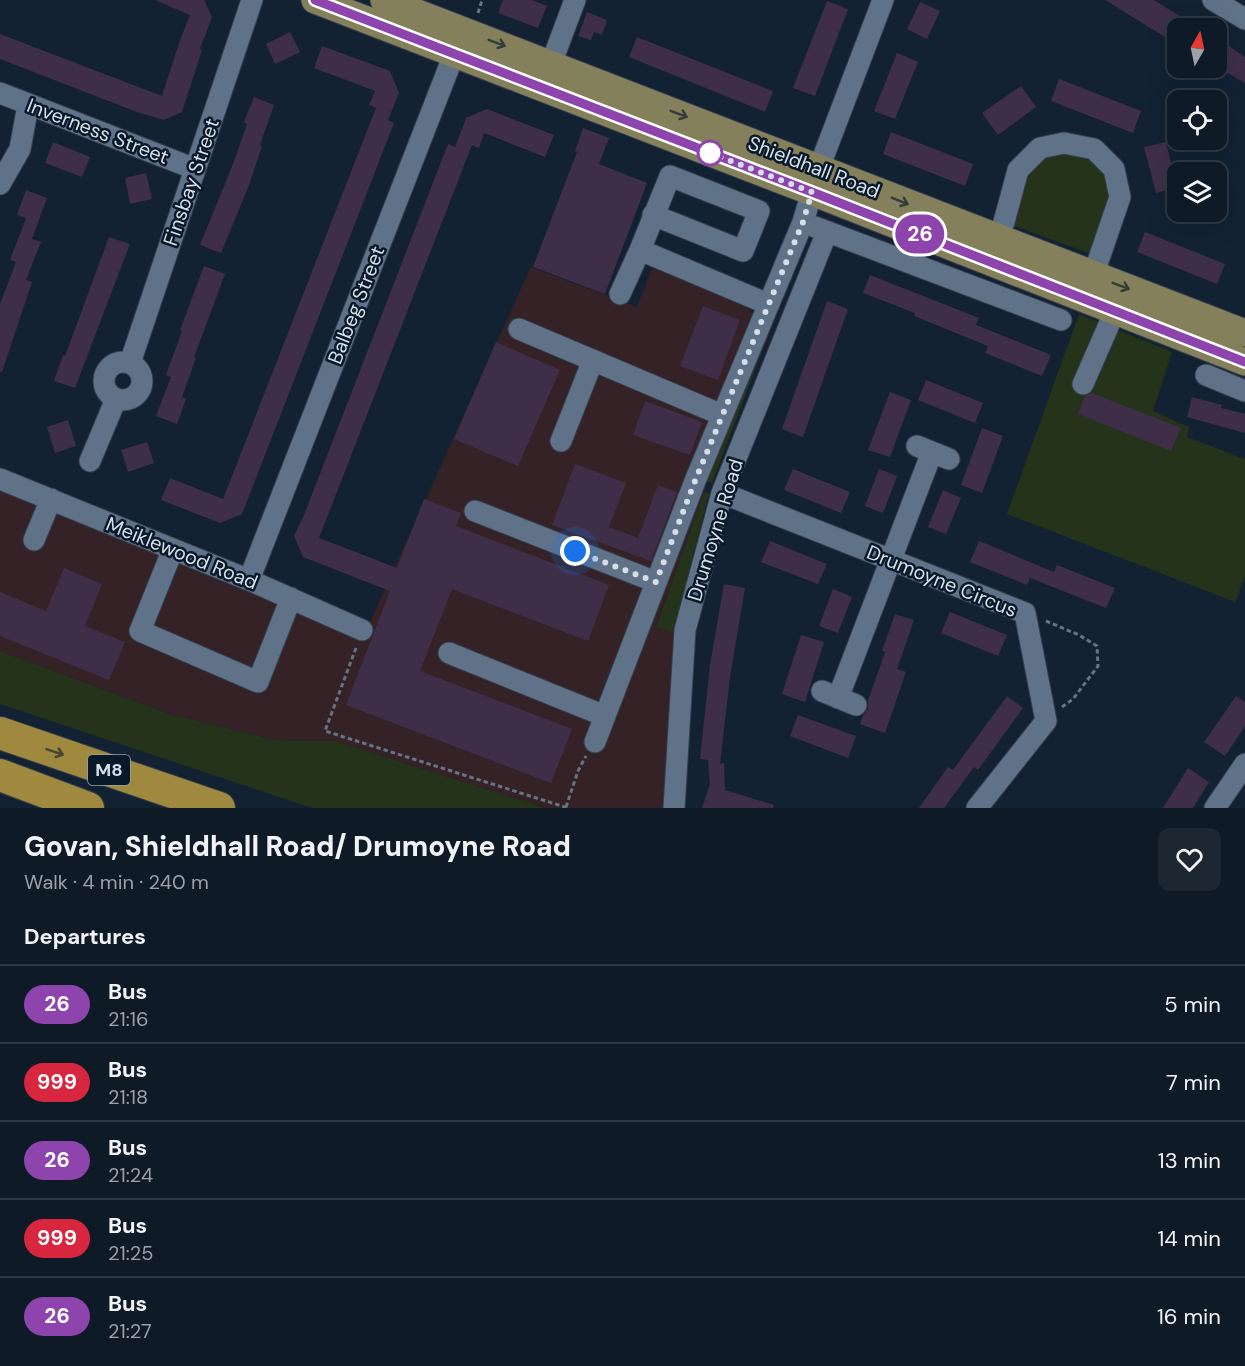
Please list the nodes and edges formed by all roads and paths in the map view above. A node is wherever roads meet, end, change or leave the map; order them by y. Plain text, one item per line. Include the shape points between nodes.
1 (252, 0) edge
2 (315, 0) edge
3 (384, 0) edge
4 (574, 0) edge
5 (883, 0) edge
6 (1213, 0) edge
7 (1245, 19) edge
8 (459, 42) junction
9 (550, 64) junction
10 (0, 93) edge
11 (28, 105) junction
12 (195, 169) junction
13 (816, 180) junction
14 (0, 184) edge
15 (653, 215) junction
16 (803, 222) junction
17 (827, 232) junction
18 (997, 240) junction
19 (639, 250) junction
20 (1093, 276) junction
21 (620, 294) dead end
22 (768, 304) junction
23 (1115, 311) junction
24 (1061, 320) dead end
25 (519, 329) dead end
26 (1245, 333) edge
27 (593, 360) junction
28 (1245, 362) edge
29 (1206, 375) dead end
30 (1083, 384) dead end
31 (1244, 389) edge
32 (722, 415) junction
33 (561, 441) dead end
34 (932, 452) dead end
35 (90, 461) dead end
36 (0, 478) edge
37 (722, 494) junction
38 (51, 499) junction
39 (475, 511) dead end
40 (34, 540) dead end
41 (173, 549) junction
42 (891, 559) junction
43 (249, 580) junction
44 (656, 582) junction
45 (291, 598) junction
46 (1024, 612) junction
47 (362, 630) joint
48 (449, 653) dead end
49 (839, 698) dead end
50 (605, 716) junction
51 (1046, 721) junction
52 (0, 733) edge
53 (595, 742) joint
54 (1245, 764) edge
55 (0, 775) edge
56 (0, 787) edge
57 (86, 808) edge
58 (219, 808) edge
59 (567, 808) edge
60 (674, 808) edge
61 (976, 808) edge
62 (1215, 808) edge

1 - 12 street, Finsbay Street
2 - 8 main road, Shieldhall Road
3 - 8 main road, Shieldhall Road
4 - 9 street
5 - 13 street, Drumoyne Road
6 - 7 street
8 -> 9 main road, Shieldhall Road
8 - 13 main road, Shieldhall Road
8 - 43 street, Balbeg Street
9 -> 13 main road, Shieldhall Road
10 - 11 street, Inverness Street
11 - 12 street, Inverness Street
11 - 14 street via 20,149
12 - 35 street, Finsbay Street via 130,363 117,363 106,372 106,391 116,399
13 - 16 street, Drumoyne Road
13 -> 18 main road, Shieldhall Road
13 - 23 main road, Shieldhall Road
15 - 15 street via 670,176 759,211 743,251
15 - 19 street
16 - 17 street
16 - 22 street, Drumoyne Road
17 - 24 street
17 - 37 street, Drumoyne Road
18 - 20 main road, Shieldhall Road
18 - 20 street via 1018,170 1040,148 1064,143 1094,149 1114,169 1120,197
19 - 21 street
19 - 22 street
20 -> 26 main road, Shieldhall Road
22 - 32 street, Drumoyne Road
23 - 28 main road, Shieldhall Road
23 - 30 street
25 - 27 street
27 - 32 street
27 - 33 street
29 - 31 street
32 - 44 street, Drumoyne Road
34 - 42 street
36 - 38 street, Meiklewood Road
37 - 42 street, Drumoyne Circus
37 - 60 street, Drumoyne Road via 685,630
38 - 40 street
38 - 41 street, Meiklewood Road
39 - 44 street
41 - 43 street, Meiklewood Road
41 - 45 street via 140,631 258,682
42 - 46 street, Drumoyne Circus
42 - 49 street
43 - 45 street, Meiklewood Road
44 - 50 street, Drumoyne Road
45 - 47 street, Meiklewood Road
46 - 51 street, Drumoyne Circus
46 - 51 path via 1097,646 1098,666 1072,699
47 - 59 path via 325,731
48 - 50 street
50 - 53 street, Drumoyne Road
51 - 61 street
52 -> 58 highway, M8
53 - 59 path via 578,771
54 - 62 street
55 - 57 highway, M8
56 - 57 highway

